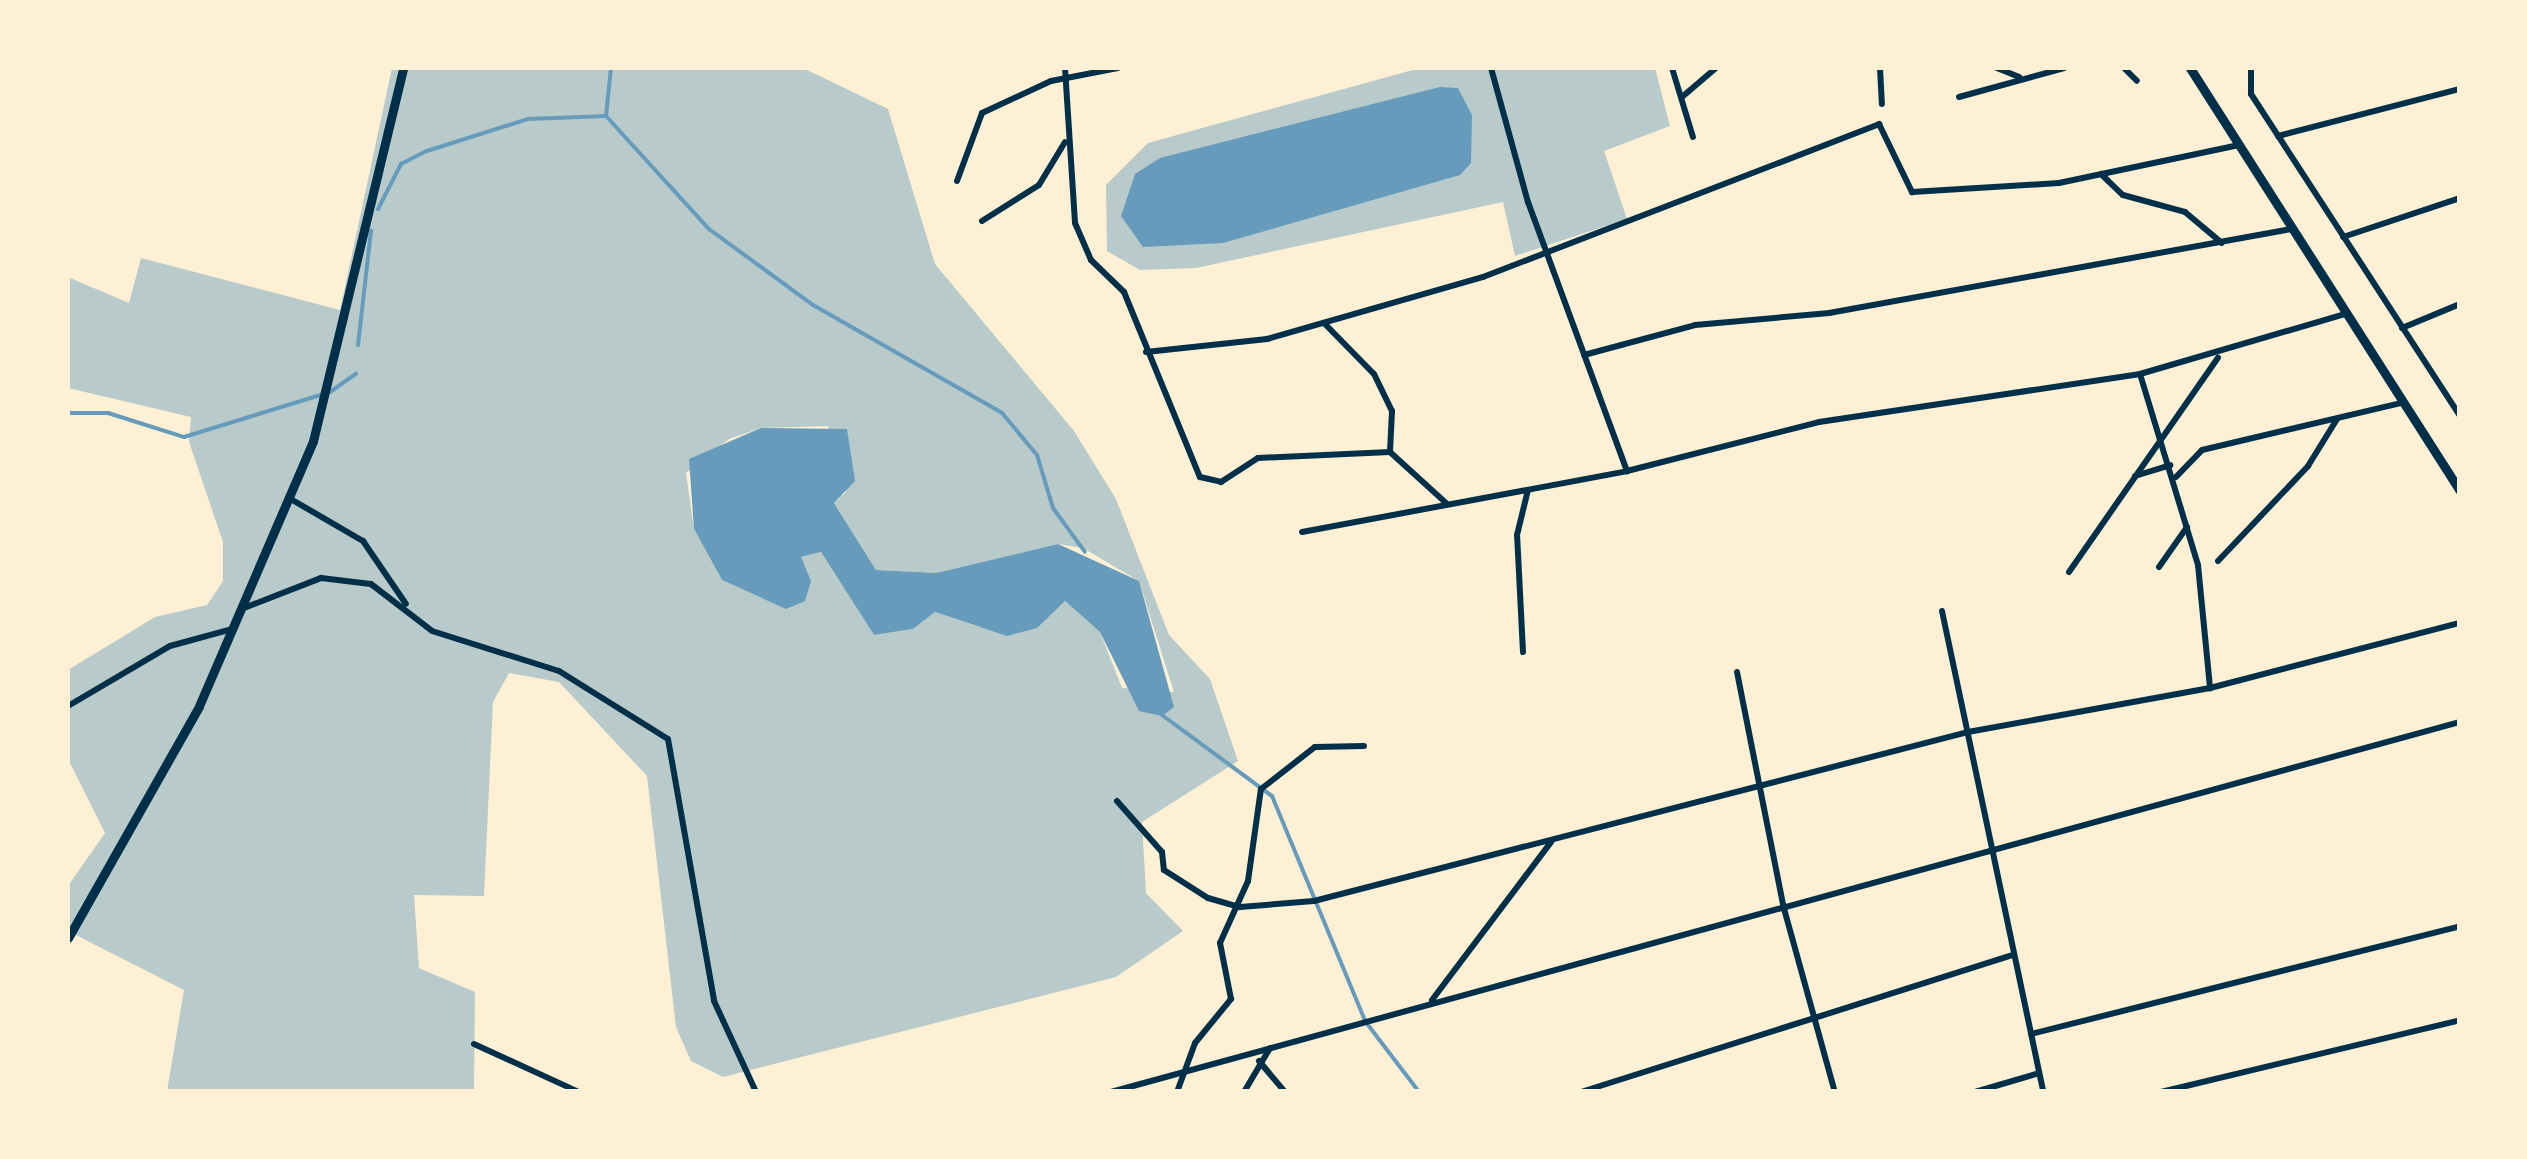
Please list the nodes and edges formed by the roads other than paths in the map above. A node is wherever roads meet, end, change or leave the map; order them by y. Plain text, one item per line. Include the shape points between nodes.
1 (403, 68) edge
2 (1065, 68) edge
3 (1118, 68) edge
4 (1492, 68) edge
5 (1672, 68) edge
6 (1716, 68) edge
7 (1880, 68) edge
8 (1997, 68) edge
9 (2064, 68) edge
10 (2124, 68) edge
11 (2190, 68) edge
12 (2251, 68) edge
13 (2019, 76) junction
14 (1068, 77) junction
15 (2136, 81) dead end
16 (2460, 90) edge
17 (1959, 97) dead end
18 (1681, 98) junction
19 (1882, 104) dead end
20 (2278, 136) junction
21 (1693, 137) dead end
22 (1066, 140) junction
23 (2239, 145) junction
24 (2101, 174) junction
25 (957, 181) dead end
26 (2460, 198) edge
27 (982, 221) dead end
28 (2291, 229) junction
29 (2343, 237) junction
30 (2222, 243) junction
31 (1548, 252) junction
32 (2460, 304) edge
33 (2344, 314) junction
34 (1323, 322) junction
35 (2402, 328) junction
36 (1146, 352) junction
37 (1584, 355) junction
38 (2219, 357) junction
39 (2140, 374) junction
40 (2460, 398) edge
41 (2450, 400) junction
42 (2401, 403) junction
43 (2460, 416) edge
44 (2336, 420) junction
45 (2157, 438) junction
46 (1390, 452) junction
47 (2170, 465) junction
48 (1627, 471) junction
49 (2134, 476) junction
50 (2175, 478) junction
51 (1529, 488) junction
52 (2460, 490) edge
53 (290, 498) junction
54 (1447, 503) junction
55 (2187, 526) junction
56 (1302, 532) dead end
57 (2218, 561) dead end
58 (2159, 567) dead end
59 (2068, 572) dead end
60 (407, 605) junction
61 (244, 608) junction
62 (1942, 611) dead end
63 (2460, 623) edge
64 (234, 628) junction
65 (1522, 652) dead end
66 (1736, 672) dead end
67 (2210, 688) junction
68 (68, 706) edge
69 (2460, 722) edge
70 (1968, 732) junction
71 (1364, 746) dead end
72 (1760, 786) junction
73 (1117, 801) dead end
74 (1552, 841) junction
75 (1988, 844) junction
76 (1783, 905) junction
77 (1240, 908) junction
78 (2460, 926) edge
79 (68, 938) edge
80 (2014, 955) junction
81 (1431, 1001) junction
82 (1812, 1014) junction
83 (2460, 1020) edge
84 (2031, 1034) junction
85 (474, 1044) dead end
86 (1270, 1048) junction
87 (1259, 1061) junction
88 (1180, 1070) junction
89 (2036, 1074) junction
90 (579, 1092) edge
91 (756, 1092) edge
92 (1110, 1092) edge
93 (1176, 1092) edge
94 (1244, 1092) edge
95 (1285, 1092) edge
96 (1581, 1092) edge
97 (1835, 1092) edge
98 (1975, 1092) edge
99 (2043, 1092) edge
100 (2161, 1092) edge

1 - 53 main road via 342,350
2 - 14 street
3 - 14 street
4 - 31 street
5 - 18 street
6 - 18 street
7 - 19 street
8 - 13 street
9 - 13 street
10 - 15 street
11 - 23 main road
12 - 20 street via 2251,94
13 - 17 street
14 - 22 street
14 - 25 street via 982,113
16 - 20 street
18 - 21 street
20 - 29 street
22 - 27 street via 1039,185
22 - 36 street via 1081,239 1124,292
23 - 24 street
23 - 28 main road
24 - 30 street via 2123,195 2185,212
24 - 31 street via 1912,192 1878,124
26 - 29 street
28 - 30 street
28 - 33 main road
29 - 35 street
30 - 37 street via 1829,313 1695,325
31 - 34 street
31 - 37 street
32 - 35 street
33 - 38 street
33 - 42 main road
34 - 36 street
34 - 46 street via 1374,374 1392,411
35 - 41 street
36 - 46 street via 1206,481 1220,482 1258,458
37 - 48 street
38 - 39 street
38 - 45 street
39 - 45 street
39 - 48 street via 1819,422
40 - 41 street
41 - 43 street
42 - 44 street
42 - 52 main road
44 - 50 street via 2202,450
44 - 57 street via 2308,466
45 - 47 street
45 - 49 street
46 - 54 street
47 - 49 street
47 - 50 street
48 - 51 street
49 - 59 street
50 - 55 street
51 - 54 street
51 - 65 street via 1517,535
53 - 60 street via 363,541
53 - 61 main road
54 - 56 street
55 - 58 street
55 - 67 street via 2205,600
60 - 61 street via 371,584 320,578
60 - 91 street via 432,631 559,671 668,739 714,1001
61 - 64 main road
62 - 70 street
63 - 67 street
64 - 68 street via 170,646
64 - 79 main road via 164,775
66 - 72 street
67 - 70 street
69 - 75 street
70 - 72 street
70 - 75 street
71 - 77 street via 1316,747 1261,789
72 - 74 street
72 - 76 street
73 - 77 street via 1162,852 1164,870
74 - 77 street via 1372,890
74 - 81 street
75 - 76 street
75 - 80 street
76 - 81 street
76 - 82 street
77 - 88 street via 1220,943 1231,999
78 - 84 street
80 - 82 street
80 - 84 street
81 - 86 street
82 - 96 street
82 - 97 street
83 - 100 street
84 - 89 street
85 - 90 street
86 - 87 street
86 - 88 street
87 - 94 street
87 - 95 street
88 - 92 street
88 - 93 street
89 - 98 street
89 - 99 street

